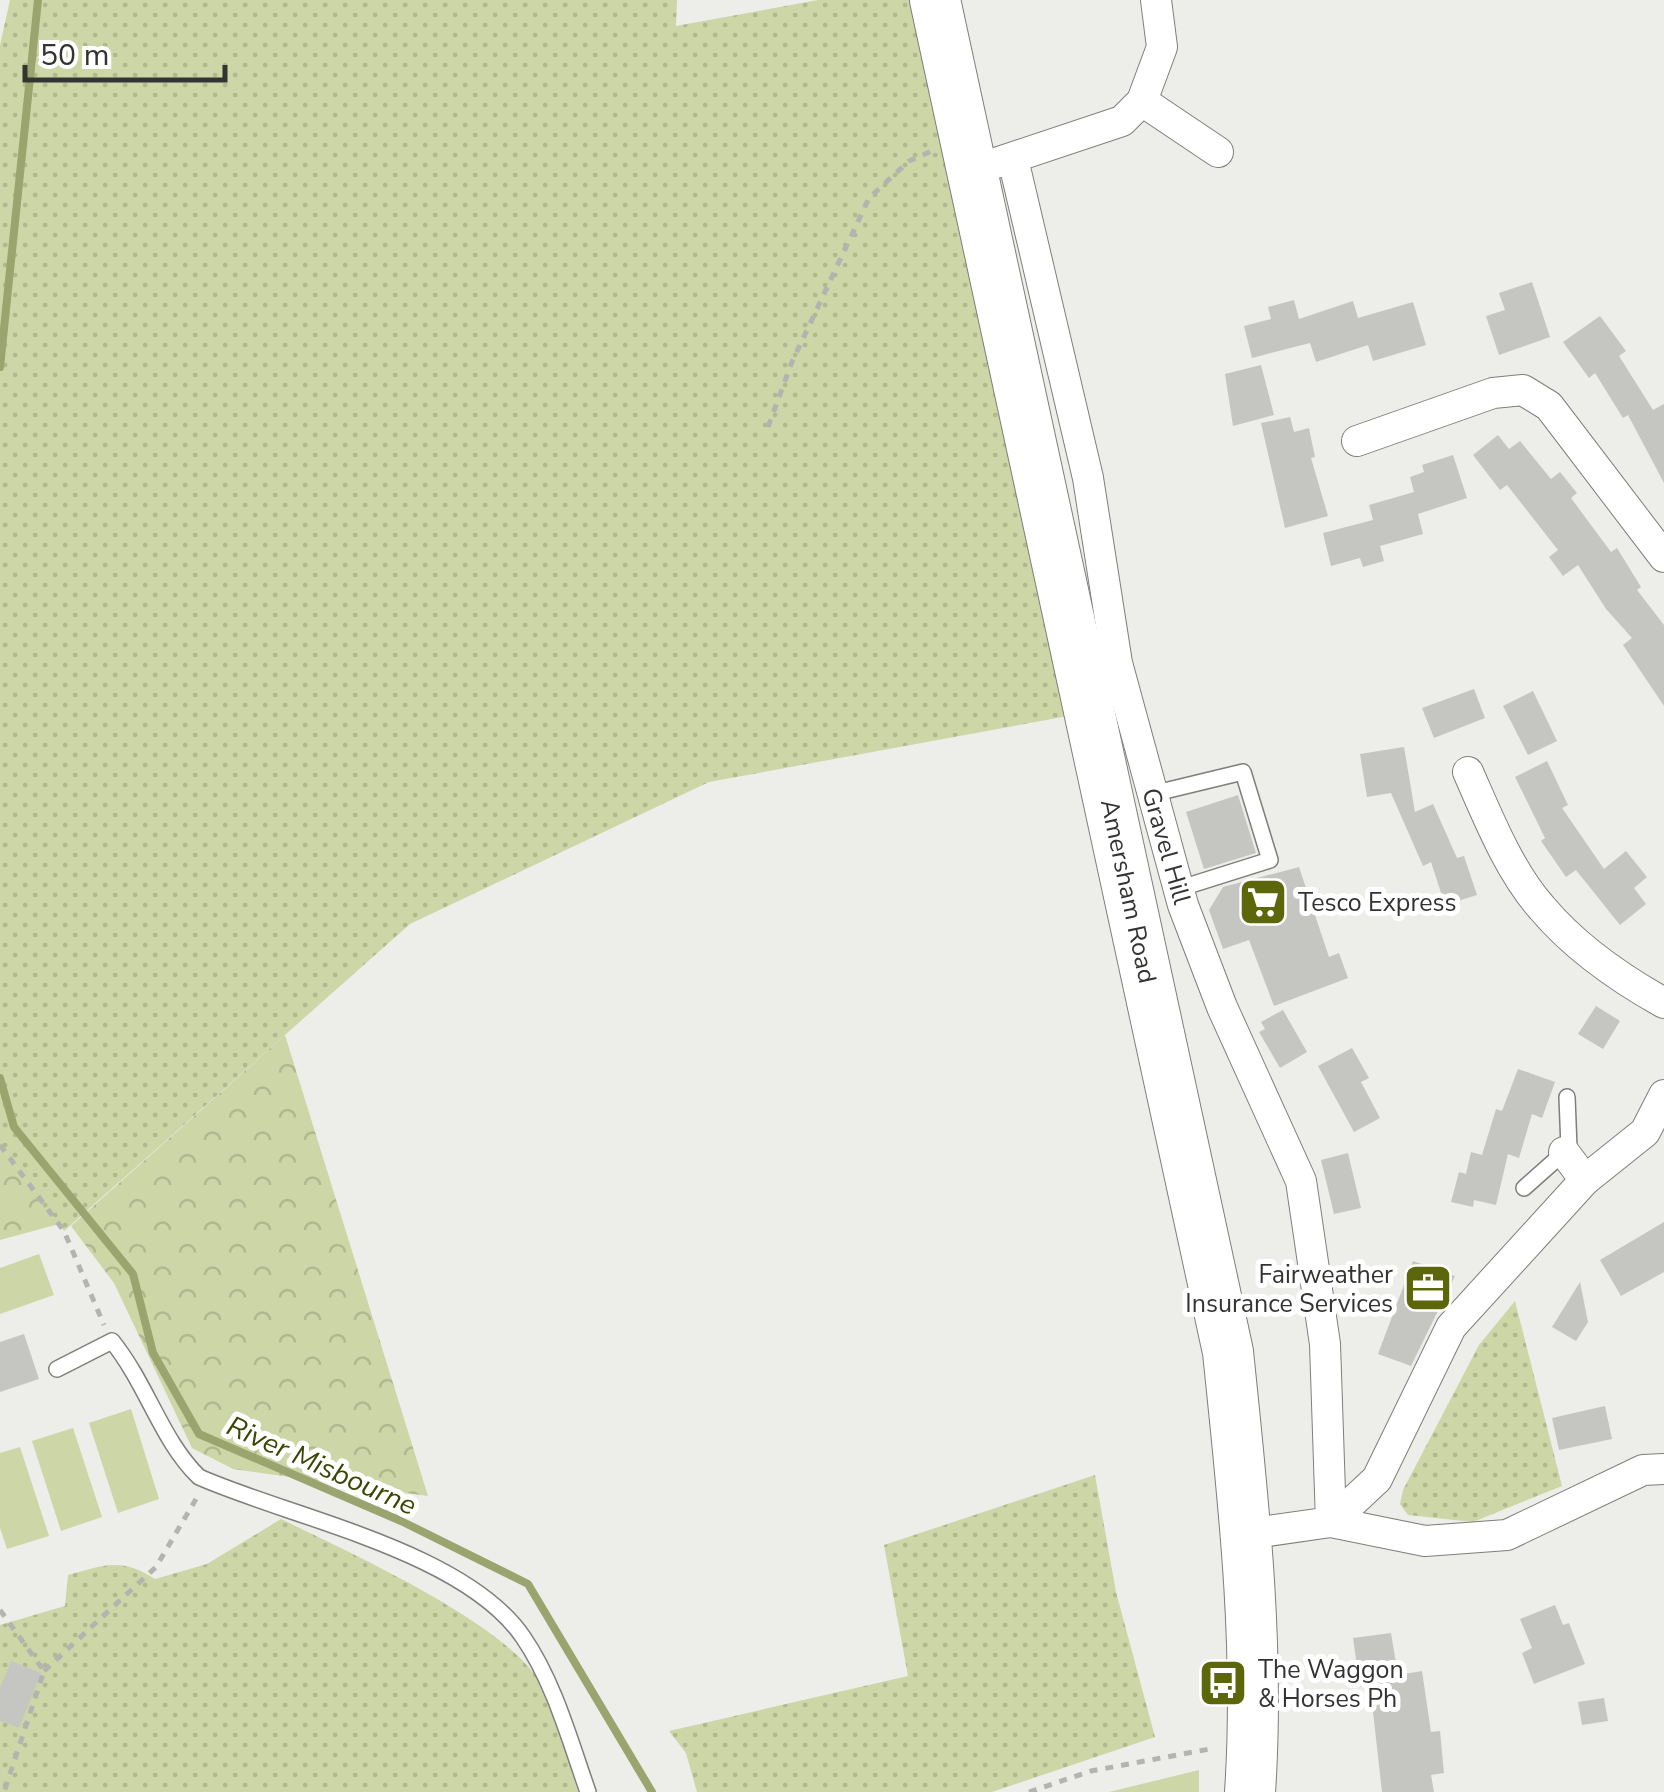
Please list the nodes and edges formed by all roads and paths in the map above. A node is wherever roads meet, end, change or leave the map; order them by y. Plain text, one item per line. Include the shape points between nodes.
1 (935, 0) edge
2 (1156, 0) edge
3 (1142, 101) junction
4 (1218, 152) dead end
5 (981, 155) junction
6 (768, 427) dead end
7 (1357, 441) dead end
8 (1664, 557) edge
9 (1468, 772) dead end
10 (1152, 794) junction
11 (1163, 908) junction
12 (1664, 1003) edge
13 (1664, 1094) edge
14 (1567, 1098) dead end
15 (0, 1145) edge
16 (1564, 1152) junction
17 (1585, 1180) junction
18 (1524, 1188) dead end
19 (112, 1341) junction
20 (58, 1369) dead end
21 (1664, 1469) edge
22 (207, 1480) junction
23 (1332, 1522) junction
24 (1247, 1534) junction
25 (0, 1610) edge
26 (44, 1671) junction
27 (1254, 1740) junction
28 (4, 1792) edge
29 (588, 1792) edge
30 (1029, 1792) edge
31 (1250, 1792) edge

1 - 5 highway, Amersham Road
2 - 3 street via 1162,46
3 - 4 street
3 - 5 street via 1122,121
5 - 6 path via 910,161 868,198
5 - 10 street, Gravel Hill via 1088,478 1117,663
5 - 11 highway, Amersham Road
7 - 8 street via 1493,393 1523,390 1549,406
9 - 12 street via 1541,908 1625,981
10 - 11 street, Gravel Hill
10 - 11 lane via 1243,772 1270,860
11 - 23 street, Gravel Hill via 1222,1007 1301,1181 1325,1344
11 - 24 highway, Amersham Road via 1228,1352
13 - 17 street via 1644,1132
14 - 16 lane via 1570,1148
15 - 19 path via 64,1231
16 - 17 street
16 - 18 lane
17 - 23 street via 1450,1327 1377,1480
19 - 20 lane
19 - 22 lane via 148,1390 179,1458
21 - 23 street via 1642,1470 1506,1535 1425,1540
22 - 26 path via 156,1567
22 - 29 lane via 369,1539 450,1577 504,1615 536,1658
23 - 24 street
24 - 27 highway, Amersham Road
25 - 26 path
26 - 28 path
27 - 30 path via 1091,1771
27 - 31 highway, Amersham Road

